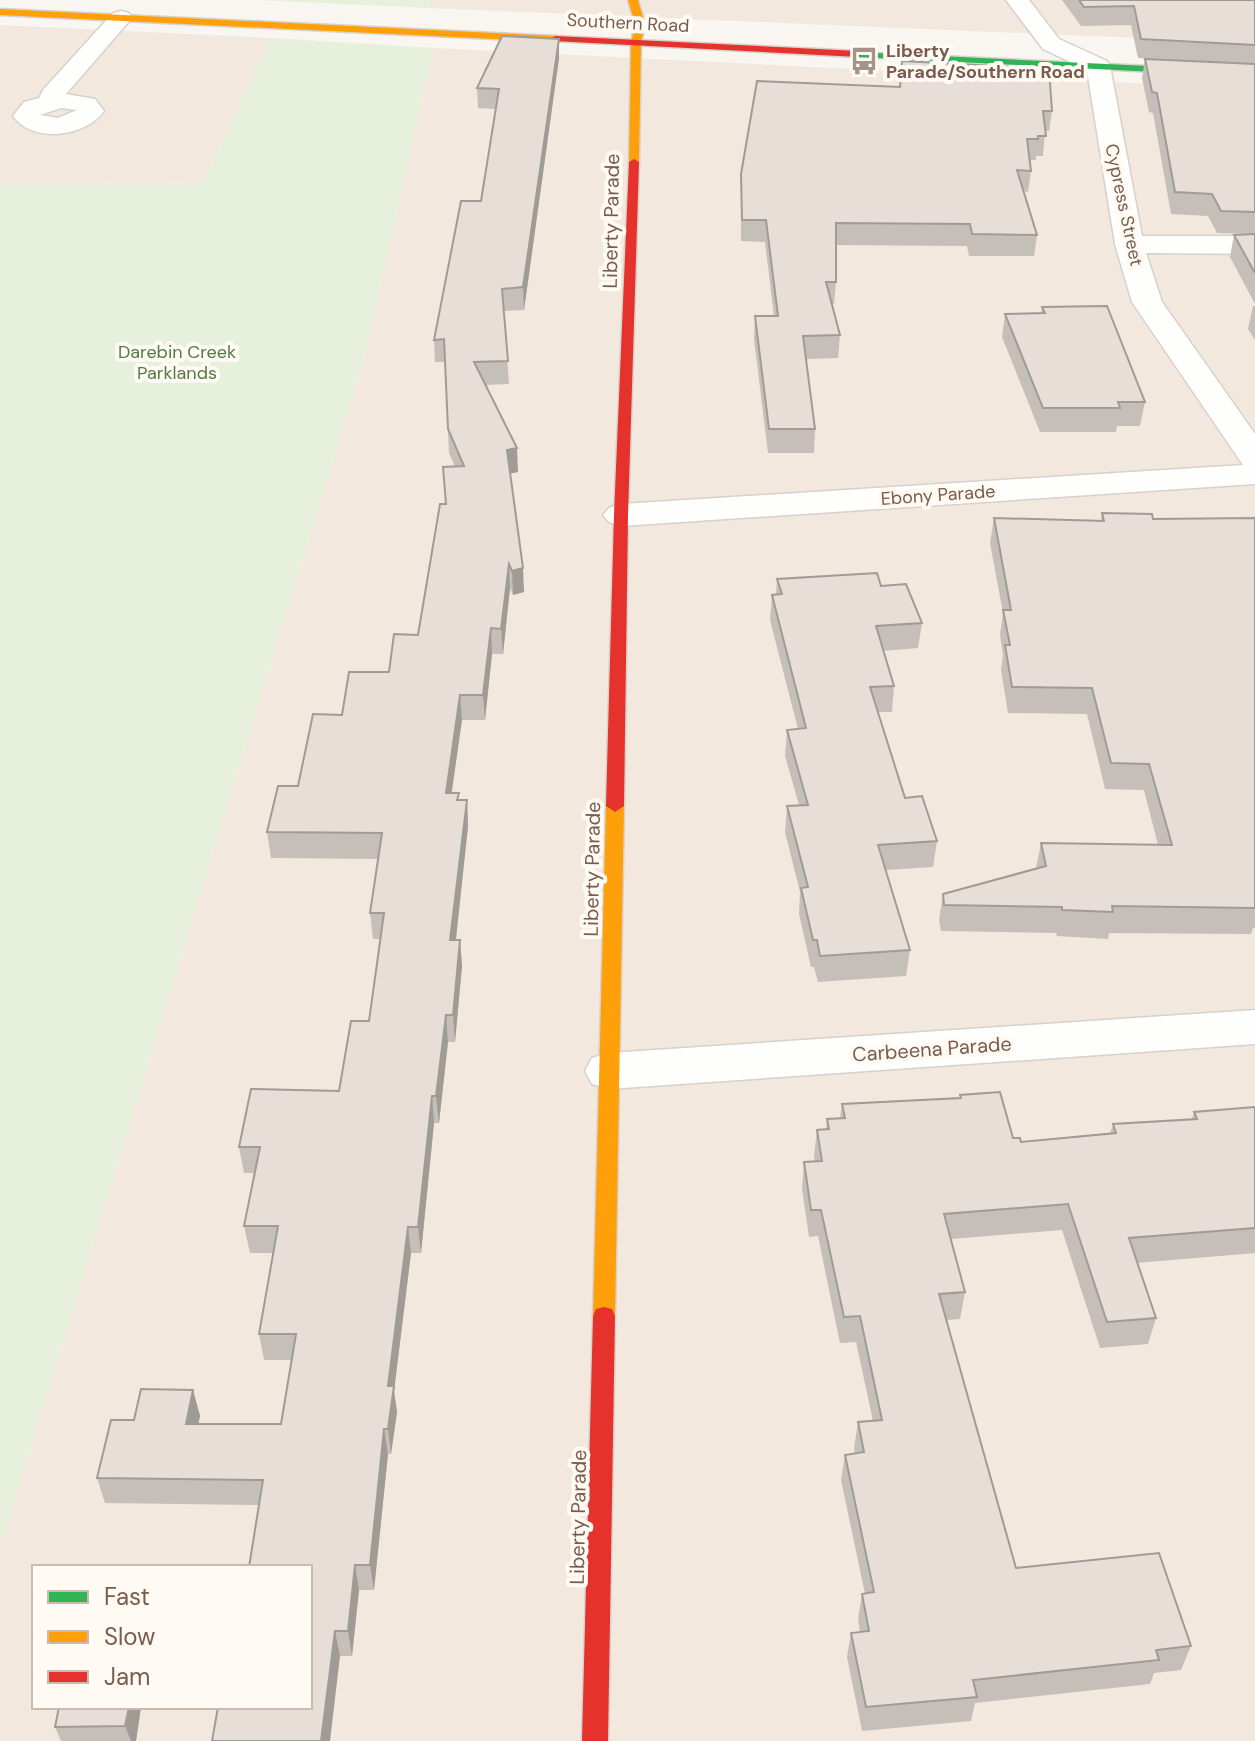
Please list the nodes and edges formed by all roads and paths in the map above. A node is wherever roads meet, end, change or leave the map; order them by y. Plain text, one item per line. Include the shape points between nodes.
1 (633, 0) edge
2 (1017, 0) edge
3 (0, 12) edge
4 (487, 17) dead end
5 (121, 18) junction
6 (640, 24) junction
7 (697, 27) dead end
8 (636, 43) junction
9 (1020, 43) dead end
10 (1051, 44) junction
11 (1098, 56) junction
12 (1255, 74) edge
13 (51, 102) dead end
14 (1129, 244) junction
15 (1255, 245) edge
16 (1255, 458) edge
17 (1255, 474) edge
18 (621, 515) junction
19 (1255, 1027) edge
20 (609, 1071) junction
21 (595, 1741) edge

1 - 6 street, Liberty Parade
2 - 10 street
3 - 5 street, Southern Road
4 - 6 street, Southern Road
5 - 8 street, Southern Road
5 - 13 street via 53,93
6 - 7 street, Southern Road
6 - 8 street, Liberty Parade
8 - 11 street, Southern Road
8 - 18 street, Liberty Parade
9 - 10 street
10 - 11 street
11 - 12 street, Southern Road
11 - 14 street, Cypress Street
14 - 15 street
14 - 16 street, Cypress Street via 1147,302
17 - 18 street, Ebony Parade
18 - 20 street, Liberty Parade
19 - 20 street, Carbeena Parade
20 - 21 street, Liberty Parade

